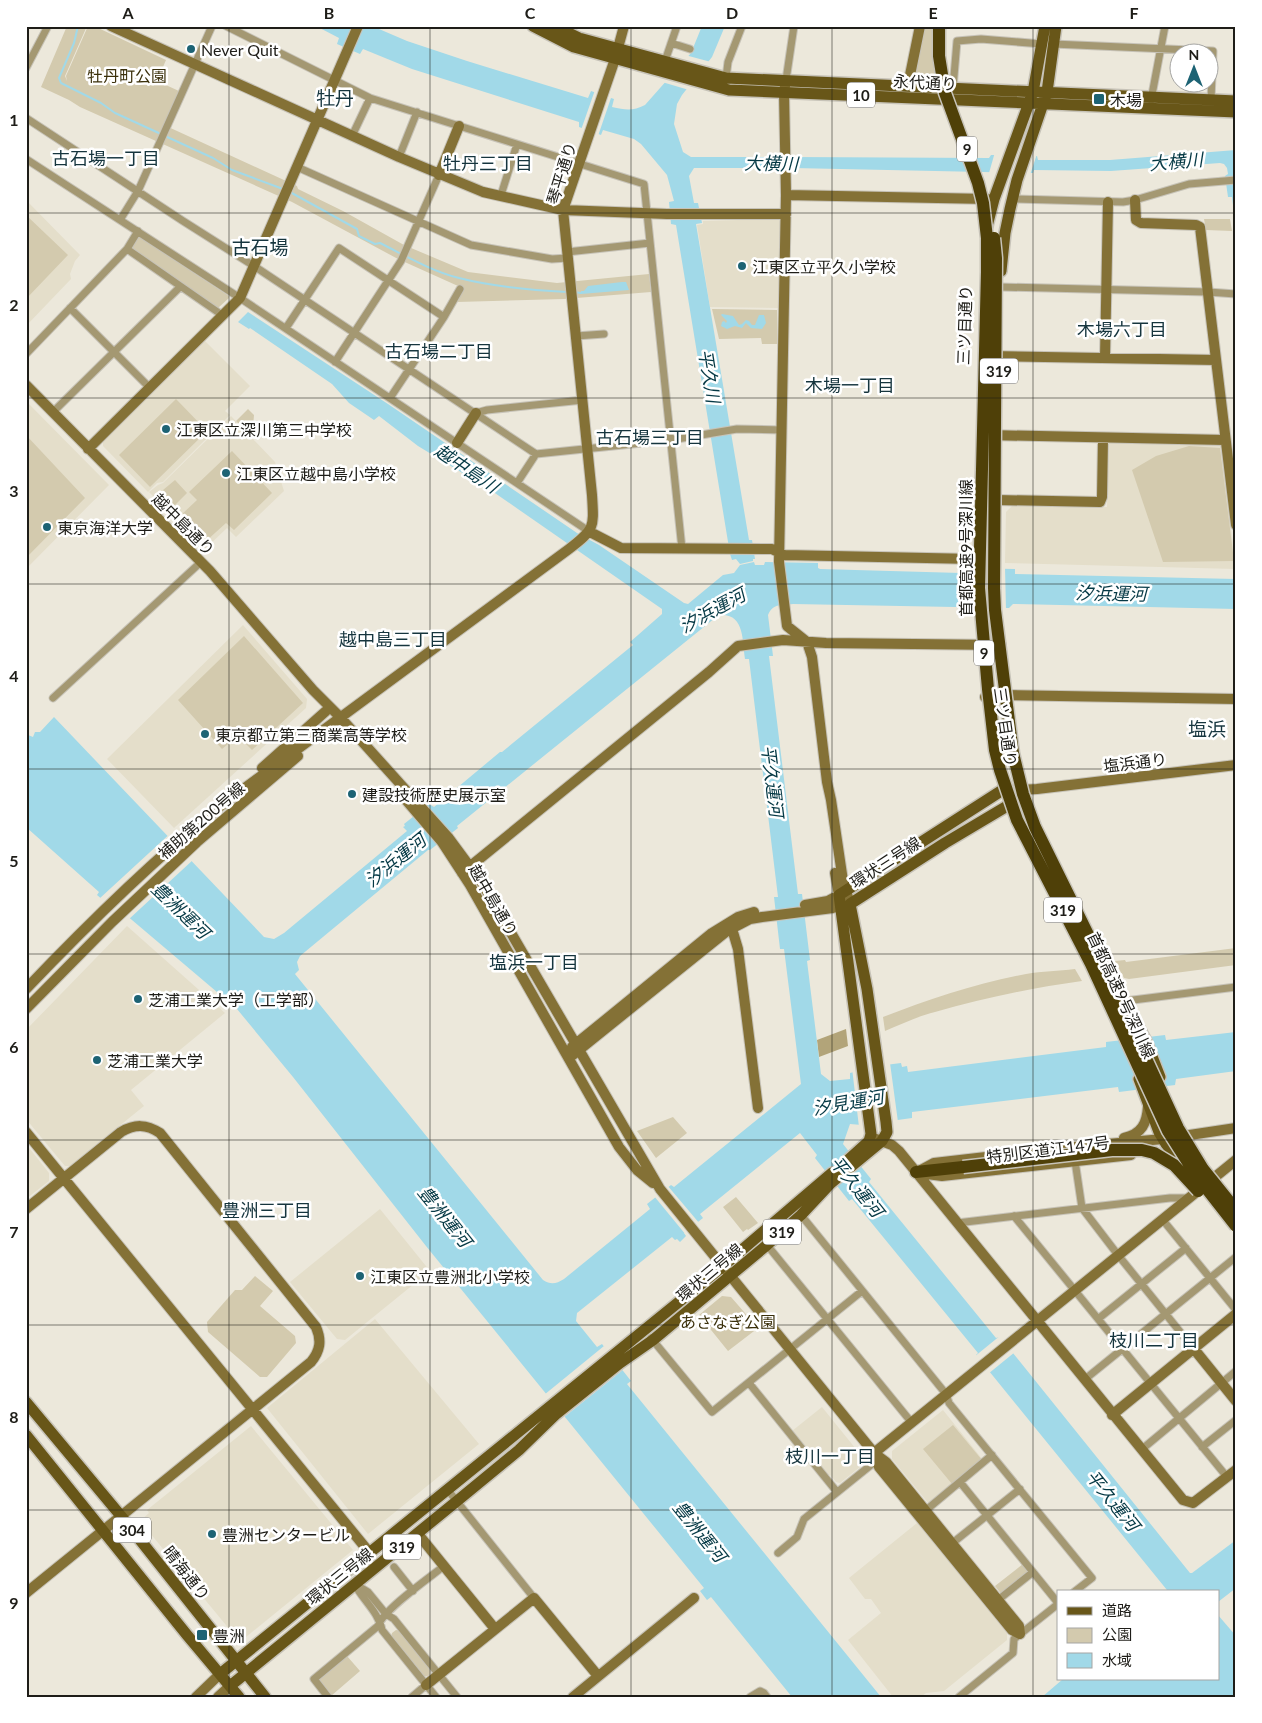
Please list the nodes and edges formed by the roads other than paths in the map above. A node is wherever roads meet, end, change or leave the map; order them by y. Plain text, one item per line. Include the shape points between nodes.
1 (48, 26) edge
2 (111, 26) edge
3 (212, 26) edge
4 (226, 26) edge
5 (358, 26) edge
6 (533, 26) edge
7 (624, 26) edge
8 (677, 26) edge
9 (742, 26) edge
10 (794, 26) edge
11 (920, 26) edge
12 (940, 26) edge
13 (1045, 26) edge
14 (1056, 26) edge
15 (1165, 26) edge
16 (558, 27) edge
17 (671, 43) junction
18 (1048, 44) junction
19 (690, 49) dead end
20 (1161, 49) junction
21 (30, 52) edge
22 (616, 54) junction
23 (665, 60) junction
24 (195, 64) junction
25 (26, 68) edge
26 (726, 78) junction
27 (335, 80) junction
28 (908, 85) junction
29 (785, 86) junction
30 (953, 88) junction
31 (1033, 92) junction
32 (1046, 92) junction
33 (370, 98) junction
34 (1211, 100) junction
35 (1236, 101) edge
36 (1028, 103) junction
37 (1151, 103) junction
38 (1044, 104) junction
39 (417, 112) junction
40 (1236, 112) edge
41 (26, 118) edge
42 (317, 120) junction
43 (459, 126) junction
44 (352, 136) junction
45 (517, 144) junction
46 (399, 157) junction
47 (26, 159) edge
48 (579, 163) junction
49 (297, 167) junction
50 (439, 175) junction
51 (1236, 180) edge
52 (138, 191) junction
53 (501, 195) junction
54 (786, 195) junction
55 (994, 199) junction
56 (1012, 199) junction
57 (1135, 200) junction
58 (1108, 202) junction
59 (563, 210) junction
60 (646, 212) junction
61 (786, 214) junction
62 (120, 220) junction
63 (419, 222) junction
64 (138, 231) junction
65 (650, 243) junction
66 (126, 249) junction
67 (568, 255) junction
68 (254, 266) junction
69 (389, 281) junction
70 (180, 287) junction
71 (1001, 287) junction
72 (460, 289) dead end
73 (1106, 290) junction
74 (1208, 292) junction
75 (1236, 294) edge
76 (240, 298) junction
77 (304, 299) junction
78 (70, 308) junction
79 (222, 315) junction
80 (444, 317) junction
81 (286, 328) junction
82 (355, 333) junction
83 (604, 334) dead end
84 (576, 336) junction
85 (115, 352) junction
86 (26, 354) edge
87 (980, 356) junction
88 (999, 356) junction
89 (1105, 358) junction
90 (1216, 360) junction
91 (336, 362) junction
92 (409, 368) junction
93 (26, 385) edge
94 (150, 388) junction
95 (390, 398) junction
96 (582, 400) junction
97 (54, 412) junction
98 (476, 413) junction
99 (782, 430) junction
100 (998, 435) junction
101 (977, 436) junction
102 (1104, 438) junction
103 (671, 440) junction
104 (1226, 440) junction
105 (457, 443) junction
106 (587, 448) junction
107 (88, 449) junction
108 (536, 454) junction
109 (517, 483) junction
110 (992, 501) junction
111 (1236, 525) edge
112 (588, 534) junction
113 (682, 549) junction
114 (779, 558) junction
115 (974, 559) junction
116 (201, 562) junction
117 (807, 642) junction
118 (1001, 645) junction
119 (979, 646) junction
120 (313, 690) junction
121 (1006, 695) junction
122 (985, 697) junction
123 (53, 698) dead end
124 (1236, 699) edge
125 (326, 710) junction
126 (338, 720) junction
127 (1236, 765) edge
128 (1001, 791) junction
129 (1024, 792) junction
130 (1006, 806) junction
131 (219, 807) junction
132 (445, 840) junction
133 (470, 866) junction
134 (462, 873) junction
135 (844, 899) junction
136 (731, 925) junction
137 (72, 942) junction
138 (83, 952) junction
139 (523, 954) junction
140 (1100, 959) junction
141 (512, 961) junction
142 (1236, 987) edge
143 (26, 989) edge
144 (867, 989) junction
145 (852, 991) junction
146 (1125, 1001) junction
147 (29, 1002) edge
148 (869, 1004) junction
149 (854, 1006) junction
150 (577, 1047) junction
151 (567, 1055) junction
152 (1148, 1106) junction
153 (758, 1108) dead end
154 (1236, 1128) edge
155 (26, 1132) edge
156 (1180, 1136) junction
157 (876, 1139) junction
158 (1165, 1141) junction
159 (1074, 1146) junction
160 (1236, 1160) edge
161 (1075, 1161) junction
162 (916, 1172) junction
163 (64, 1178) junction
164 (829, 1180) junction
165 (1206, 1184) junction
166 (660, 1189) junction
167 (1188, 1198) junction
168 (1082, 1208) junction
169 (26, 1209) edge
170 (1236, 1211) edge
171 (801, 1215) junction
172 (1014, 1216) junction
173 (1162, 1220) junction
174 (957, 1223) junction
175 (1236, 1226) edge
176 (1236, 1230) edge
177 (1236, 1234) edge
178 (767, 1245) junction
179 (1186, 1248) junction
180 (1118, 1255) junction
181 (1236, 1257) edge
182 (726, 1271) junction
183 (1210, 1278) junction
184 (1142, 1284) junction
185 (1075, 1290) junction
186 (862, 1291) junction
187 (1236, 1310) edge
188 (1165, 1314) junction
189 (1236, 1314) edge
190 (827, 1319) junction
191 (1098, 1319) junction
192 (1037, 1322) junction
193 (645, 1329) junction
194 (653, 1340) junction
195 (1194, 1348) junction
196 (1123, 1349) junction
197 (790, 1350) junction
198 (616, 1359) junction
199 (1236, 1371) edge
200 (1084, 1380) junction
201 (1221, 1382) junction
202 (749, 1383) junction
203 (1151, 1384) junction
204 (946, 1394) junction
205 (1236, 1401) edge
206 (26, 1402) edge
207 (253, 1409) junction
208 (31, 1411) edge
209 (551, 1411) junction
210 (1112, 1415) junction
211 (1179, 1418) junction
212 (1236, 1420) edge
213 (912, 1422) junction
214 (26, 1435) edge
215 (1202, 1447) junction
216 (1141, 1450) junction
217 (874, 1453) junction
218 (992, 1455) junction
219 (1236, 1470) edge
220 (1226, 1478) junction
221 (960, 1482) junction
222 (447, 1489) junction
223 (1020, 1489) junction
224 (837, 1492) junction
225 (457, 1501) junction
226 (925, 1510) junction
227 (121, 1516) junction
228 (987, 1516) junction
229 (104, 1530) junction
230 (418, 1534) junction
231 (949, 1546) junction
232 (369, 1552) junction
233 (778, 1553) dead end
234 (444, 1566) junction
235 (394, 1567) dead end
236 (345, 1572) junction
237 (1033, 1572) junction
238 (355, 1584) junction
239 (1077, 1590) edge
240 (414, 1591) junction
241 (26, 1593) edge
242 (534, 1598) junction
243 (694, 1598) dead end
244 (998, 1600) junction
245 (1057, 1602) edge
246 (1057, 1604) edge
247 (386, 1614) junction
248 (380, 1620) junction
249 (495, 1629) junction
250 (1020, 1634) junction
251 (236, 1660) junction
252 (245, 1673) junction
253 (220, 1674) junction
254 (439, 1675) junction
255 (598, 1676) junction
256 (426, 1685) junction
257 (230, 1686) junction
258 (196, 1697) edge
259 (218, 1697) edge
260 (239, 1697) edge
261 (265, 1697) edge
262 (328, 1697) edge
263 (412, 1697) edge
264 (436, 1697) edge
265 (457, 1697) edge
266 (572, 1697) edge
267 (750, 1697) edge
268 (768, 1697) edge
269 (959, 1697) edge

1 - 21 street
2 - 24 street
3 - 24 street
4 - 27 street
5 - 27 street
6 - 22 main road, 永代通り / 10 via 574,47
7 - 22 street, 琴平通り
8 - 17 street
9 - 26 street via 728,62
10 - 29 street
11 - 28 street
12 - 140 highway, 首都高速9号深川線 / 9, bridge via 940,66 946,93 979,182 994,237 994,588 1013,753 1035,827
12 - 175 highway, 首都高速9号深川線 / 9, bridge via 939,56 945,93 980,192 986,228 979,588 988,689 1000,770 1017,820 1095,971 1168,1131 1196,1176
13 - 18 main road, 三ツ目通り / 319
14 - 18 main road, 三ツ目通り / 319
15 - 20 street
16 - 22 main road, 永代通り / 10
17 - 19 street
17 - 23 street
18 - 20 street
18 - 30 street via 981,39 957,41
18 - 31 main road, 三ツ目通り / 319
18 - 32 main road, 三ツ目通り / 319
20 - 34 street via 1213,51
20 - 37 street
21 - 25 street
22 - 23 main road, 永代通り / 10
22 - 29 main road, 永代通り / 10 via 729,90
22 - 48 street, 琴平通り
23 - 26 main road, 永代通り / 10
24 - 42 street
24 - 52 street
26 - 29 main road, 永代通り / 10
27 - 33 street
27 - 42 street
28 - 29 main road, 永代通り / 10
28 - 30 main road, 永代通り / 10
29 - 36 main road, 永代通り / 10
29 - 54 street
30 - 31 main road, 永代通り / 10
31 - 32 main road, 永代通り / 10
31 - 36 main road, 三ツ目通り / 319
32 - 37 main road, 永代通り / 10
32 - 38 main road, 三ツ目通り / 319
33 - 39 street
33 - 44 street
34 - 35 main road, 永代通り / 10
34 - 37 main road, 永代通り / 10
36 - 38 main road, 永代通り / 10
36 - 55 main road, 三ツ目通り / 319
37 - 38 main road, 永代通り / 10
37 - 40 main road, 永代通り / 10
38 - 56 main road, 三ツ目通り / 319
39 - 43 street
39 - 46 street
41 - 52 street
42 - 44 street
42 - 49 street
43 - 45 street
43 - 50 street
44 - 46 street
45 - 48 street
45 - 53 street
46 - 50 street
47 - 62 street
48 - 59 street, 琴平通り
48 - 60 street via 644,184
49 - 63 street
49 - 68 street
50 - 53 street via 483,192
50 - 63 street
51 - 57 street via 1189,184
52 - 62 street
52 - 68 street
53 - 59 street
54 - 55 street
54 - 61 street
55 - 87 main road, 三ツ目通り / 319 via 983,253
56 - 58 street
56 - 71 main road, 三ツ目通り / 319 via 1002,254
57 - 58 street
57 - 74 street via 1136,220 1140,223 1199,226
58 - 73 street
59 - 60 street
59 - 67 street, 琴平通り
60 - 61 street
60 - 65 street
61 - 99 street
62 - 64 street
63 - 67 street via 471,245 552,259
63 - 69 street
64 - 66 street
64 - 76 street
65 - 67 street
65 - 103 street
66 - 70 street
66 - 78 street
67 - 84 street, 琴平通り
68 - 76 street
68 - 77 street
69 - 77 street via 339,248
69 - 80 street
69 - 82 street
70 - 79 street
70 - 85 street
71 - 73 street
71 - 88 main road, 三ツ目通り / 319
72 - 80 street
73 - 74 street
73 - 89 street
74 - 75 street
74 - 90 street
76 - 79 street
76 - 81 street
77 - 81 street
77 - 82 street
78 - 85 street
78 - 86 street
79 - 94 street
80 - 92 street
81 - 91 street
82 - 91 street
82 - 92 street
83 - 84 street
84 - 96 street, 琴平通り
85 - 94 street
85 - 97 street
87 - 88 street
87 - 101 main road, 三ツ目通り / 319
88 - 89 street
88 - 100 main road, 三ツ目通り / 319
89 - 90 street
90 - 104 street
91 - 95 street
92 - 95 street
92 - 98 street
93 - 97 street, 越中島通り
94 - 107 street
95 - 105 street
96 - 98 street
96 - 106 street, 琴平通り
97 - 107 street, 越中島通り
98 - 105 street
98 - 108 street
99 - 103 street via 731,430
99 - 114 street
100 - 101 street
100 - 102 street
100 - 110 highway via 991,455
101 - 115 main road, 三ツ目通り / 319
102 - 104 street
102 - 110 street via 1100,502
103 - 106 street
103 - 113 street
104 - 111 street
105 - 109 street
106 - 108 street
106 - 112 street, 琴平通り via 593,521
107 - 116 street, 越中島通り
108 - 109 street
109 - 112 street
110 - 118 main road, 三ツ目通り / 319, bridge
110 - 140 highway, bridge via 986,580 1000,725 1009,768 1042,856
112 - 113 street via 621,548
112 - 126 street
113 - 114 street via 772,549
114 - 115 street via 784,555
114 - 117 street via 787,626
115 - 119 main road, 三ツ目通り / 319
116 - 120 street, 越中島通り
116 - 123 street
117 - 119 street
117 - 133 street via 776,641 738,646
117 - 135 street via 812,657 827,782 836,884
118 - 119 street
118 - 121 main road, 三ツ目通り / 319
119 - 122 main road, 三ツ目通り / 319
120 - 125 street, 越中島通り
120 - 126 street, 越中島通り
121 - 122 street
121 - 124 street
121 - 129 main road, 三ツ目通り / 319
122 - 128 main road, 三ツ目通り / 319
125 - 126 street, 越中島通り
125 - 131 street, 補助第200号線
126 - 131 street, 補助第200号線
126 - 132 street, 越中島通り
126 - 138 street, 補助第200号線 via 197,842
127 - 129 street, 塩浜通り
128 - 129 street, 塩浜通り
128 - 130 main road, 三ツ目通り / 319
128 - 135 main road, 環状三号線
129 - 130 main road, 環状三号線
129 - 146 main road, 三ツ目通り / 319 via 1051,859
130 - 135 main road, 環状三号線
130 - 152 main road, 三ツ目通り / 319, bridge via 1091,962 1123,1029
131 - 137 street, 補助第200号線 via 186,833
132 - 133 street, 越中島通り
132 - 134 street, 越中島通り
133 - 134 street
133 - 139 street, 越中島通り
134 - 141 street, 越中島通り
135 - 136 street via 807,908 748,913
135 - 144 main road, 環状三号線
135 - 145 main road, 環状三号線
136 - 150 street via 712,933
136 - 153 street via 738,949
137 - 138 street
137 - 143 street, 補助第200号線
138 - 147 street, 補助第200号線
139 - 141 street
139 - 150 street, 越中島通り
140 - 170 highway, 首都高速9号深川線 / 9, bridge via 1178,1128 1203,1169
141 - 151 street, 越中島通り
142 - 146 street
144 - 145 main road via 861,994
144 - 148 main road, 環状三号線
145 - 149 main road, 環状三号線
146 - 156 main road, 三ツ目通り / 319, bridge via 1151,1053
148 - 149 main road via 858,1002
148 - 157 main road, 環状三号線 via 887,1132
149 - 157 main road, 環状三号線 via 870,1125
150 - 151 street
150 - 166 street, 越中島通り
151 - 166 street, 越中島通り via 628,1160
152 - 158 main road, 三ツ目通り / 319
152 - 159 street, 特別区道江147号 via 1145,1123 1132,1136
154 - 156 street, 特別区道江147号
155 - 163 street
156 - 158 street, 特別区道江147号
156 - 165 main road, 三ツ目通り / 319
157 - 162 street via 892,1145
157 - 164 main road, 環状三号線 / 319
158 - 159 street, 特別区道江147号
158 - 161 street, 特別区道江147号 via 1154,1150
158 - 165 main road, 三ツ目通り / 319
159 - 162 street, 特別区道江147号 via 934,1163
160 - 165 street
161 - 162 street, 特別区道江147号 via 942,1176
161 - 168 street
162 - 174 street
162 - 177 highway, bridge via 1112,1150 1148,1151 1174,1165
163 - 169 street
163 - 207 street
163 - 207 street via 131,1126 142,1125 160,1133 320,1336 317,1355 311,1362
164 - 171 main road, 環状三号線 / 319
164 - 182 main road, 環状三号線 / 319
165 - 167 street
165 - 170 main road, 三ツ目通り / 319
165 - 176 main road, 三ツ目通り / 319
166 - 182 street, 越中島通り
167 - 168 street
167 - 173 street
168 - 172 street
168 - 180 street
171 - 178 main road, 環状三号線 / 319
171 - 186 street
172 - 174 street
172 - 185 street
173 - 179 street
173 - 180 street
174 - 192 street
178 - 182 main road, 環状三号線 / 319
178 - 190 street
179 - 183 street
179 - 184 street
180 - 184 street
180 - 185 street
181 - 183 street
182 - 193 main road, 環状三号線 / 319
182 - 194 main road, 環状三号線 / 319
182 - 197 street, 越中島通り
183 - 187 street
183 - 188 street
184 - 188 street
184 - 191 street
185 - 191 street
185 - 192 street
186 - 190 street
186 - 204 street
188 - 195 street
188 - 196 street
189 - 195 street
190 - 197 street
190 - 213 street
191 - 196 street
192 - 200 street
192 - 204 street
193 - 194 street
193 - 198 main road, 環状三号線 / 319
194 - 198 main road, 環状三号線 / 319
194 - 202 street via 712,1412
195 - 201 street
195 - 203 street
196 - 200 street
196 - 203 street
197 - 202 street
197 - 217 street, 越中島通り
198 - 209 main road, 環状三号線 / 319
199 - 201 street
200 - 210 street
201 - 205 street
201 - 211 street
202 - 224 street
203 - 210 street
203 - 211 street
204 - 213 street
204 - 218 street
206 - 208 main road, 晴海通り / 304
207 - 227 street
207 - 232 street
208 - 227 main road, 晴海通り / 304
209 - 222 main road, 環状三号線 / 319
209 - 225 main road, 環状三号線 / 319 via 519,1450
210 - 216 street
211 - 215 street
211 - 216 street
212 - 215 street
213 - 217 street
214 - 229 main road, 304
215 - 220 street
216 - 220 street via 1188,1503 1200,1499
217 - 224 street via 871,1464
217 - 226 street via 886,1462
217 - 231 street via 879,1466
218 - 221 street
218 - 223 street
219 - 220 street
221 - 226 street
221 - 228 street
222 - 225 street
222 - 232 main road, 環状三号線 / 319
223 - 228 street
223 - 239 street via 1092,1578
224 - 233 street via 804,1519 797,1537
225 - 230 main road, 環状三号線 / 319
225 - 242 street
226 - 231 street
227 - 229 street
227 - 251 main road, 晴海通り / 304
228 - 231 street
228 - 237 street
229 - 241 street
229 - 253 main road, 304
230 - 234 street
230 - 238 main road, 環状三号線 / 319
231 - 244 street
231 - 250 street via 1012,1630
232 - 236 main road, 環状三号線 / 319
234 - 240 street
234 - 249 street
235 - 240 street
236 - 238 street
236 - 251 main road, 環状三号線 / 319
237 - 244 street
237 - 245 street
238 - 247 street via 368,1592
238 - 248 street
238 - 252 main road, 環状三号線 / 319
240 - 247 street
242 - 249 street
242 - 255 street
243 - 255 street
244 - 250 street via 1019,1626
246 - 250 street
247 - 248 street
247 - 254 street via 394,1619
248 - 256 street via 382,1630
248 - 262 street via 378,1626 314,1679
249 - 254 street
250 - 269 street via 1014,1638 1014,1653
251 - 252 main road, 晴海通り / 304
251 - 253 main road, 環状三号線 / 319
252 - 257 main road, 環状三号線 / 319
252 - 261 main road, 晴海通り / 304
253 - 257 main road, 304
253 - 258 street
254 - 256 street
254 - 265 street
255 - 266 street
256 - 263 street
256 - 264 street
257 - 259 street
257 - 260 main road, 304
267 - 268 street via 760,1691

